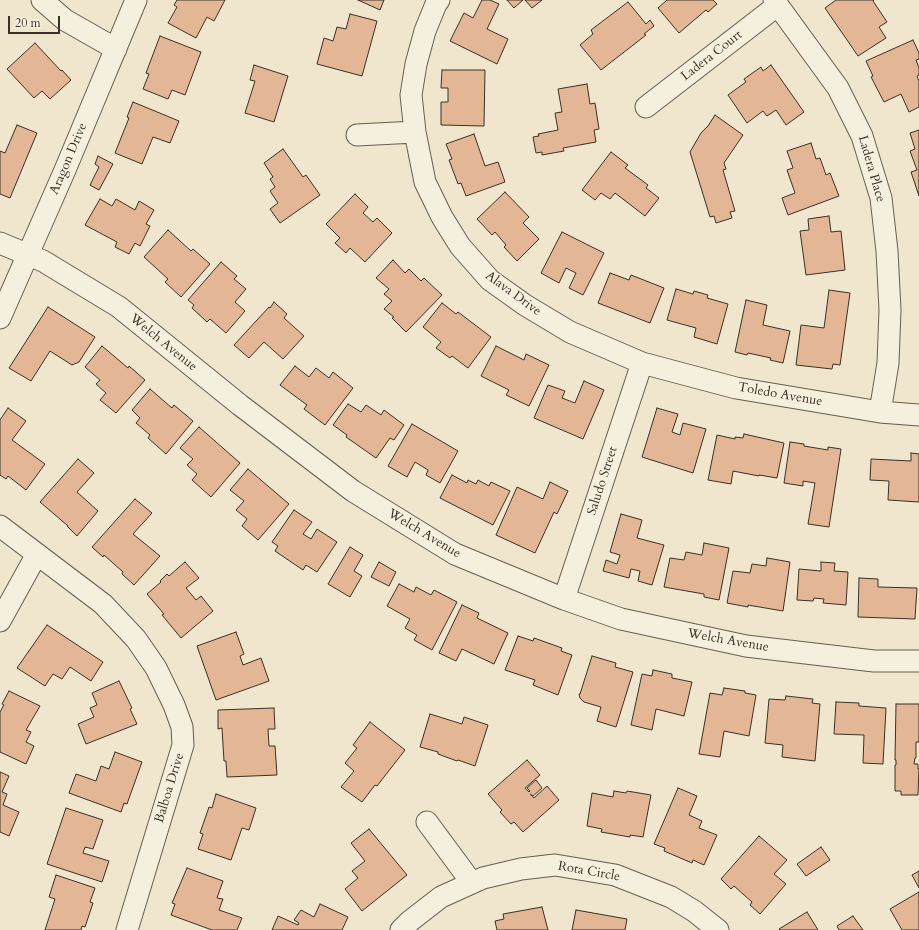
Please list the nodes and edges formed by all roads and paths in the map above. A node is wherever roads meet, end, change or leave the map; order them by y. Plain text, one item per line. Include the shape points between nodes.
1 (42, 0) edge
2 (136, 0) edge
3 (439, 0) edge
4 (776, 2) edge
5 (116, 49) junction
6 (646, 108) dead end
7 (415, 132) junction
8 (357, 135) dead end
9 (0, 243) edge
10 (28, 255) junction
11 (0, 318) edge
12 (642, 363) junction
13 (880, 412) junction
14 (919, 415) edge
15 (0, 526) edge
16 (37, 554) junction
17 (564, 599) junction
18 (0, 621) edge
19 (919, 660) edge
20 (427, 822) dead end
21 (472, 883) junction
22 (127, 930) edge
23 (401, 930) edge
24 (718, 930) edge

1 - 5 street via 65,20
2 - 5 street, Aragon Drive
3 - 7 street, Alava Drive via 425,31 416,64 411,95
4 - 6 street, Ladera Court
4 - 13 street, Ladera Place via 838,88 862,136 881,198 890,310 888,363
5 - 10 street, Aragon Drive
7 - 8 street
7 - 12 street, Alava Drive via 425,182 442,216 460,246 490,280 570,332
9 - 10 street, Welch Avenue
10 - 11 street, Aragon Drive
10 - 17 street, Welch Avenue via 43,261 119,307 240,405 353,491 455,554
12 - 13 street, Toledo Avenue via 736,388
12 - 17 street, Saludo Street
13 - 14 street, Toledo Avenue
15 - 16 street, Balboa Drive
16 - 18 street
16 - 22 street, Balboa Drive via 103,604 136,639 156,668 182,727 183,745
17 - 19 street, Welch Avenue via 621,619 746,646 874,661
20 - 21 street
21 - 23 street, Rota Circle via 441,897
21 - 24 street, Rota Circle via 521,869 555,865 615,875 671,897

